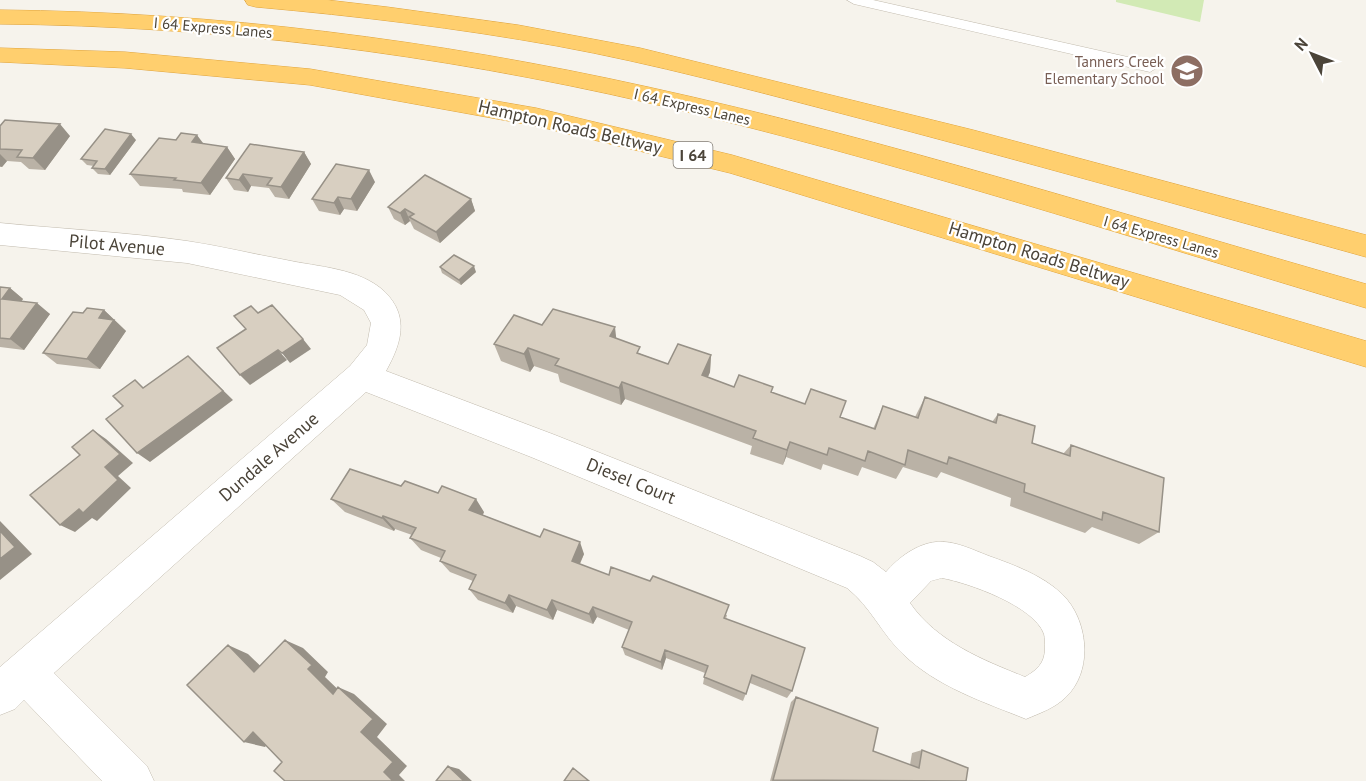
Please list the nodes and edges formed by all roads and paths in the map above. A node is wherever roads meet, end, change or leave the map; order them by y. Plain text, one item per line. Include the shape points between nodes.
1 (256, 0) edge
2 (854, 0) edge
3 (907, 6) edge
4 (0, 17) edge
5 (0, 55) edge
6 (1150, 67) dead end
7 (0, 234) edge
8 (1366, 246) edge
9 (234, 262) joint
10 (1366, 296) edge
11 (1366, 354) edge
12 (363, 375) junction
13 (887, 604) junction
14 (13, 683) edge
15 (132, 781) edge

1 - 8 highway via 489,27 652,59 926,126
2 - 3 lane
3 - 6 lane
4 - 10 highway, I 64 Express Lanes via 133,21 255,32 395,48 530,70 696,106 874,153
5 - 11 highway, Hampton Roads Beltway / I 64 via 125,60 310,77 536,117 732,164
7 - 9 street, Pilot Avenue via 187,252
9 - 12 street, Dundale Avenue via 346,284 366,292 380,305 387,322 385,342 375,363
12 - 13 street, Diesel Court via 860,575 881,593
12 - 14 street, Dundale Avenue
13 - 13 street, Diesel Court via 904,627 943,662 1026,698 1050,687 1064,666 1066,640 1055,613 1032,594 959,564 933,560 905,576
14 - 15 street

